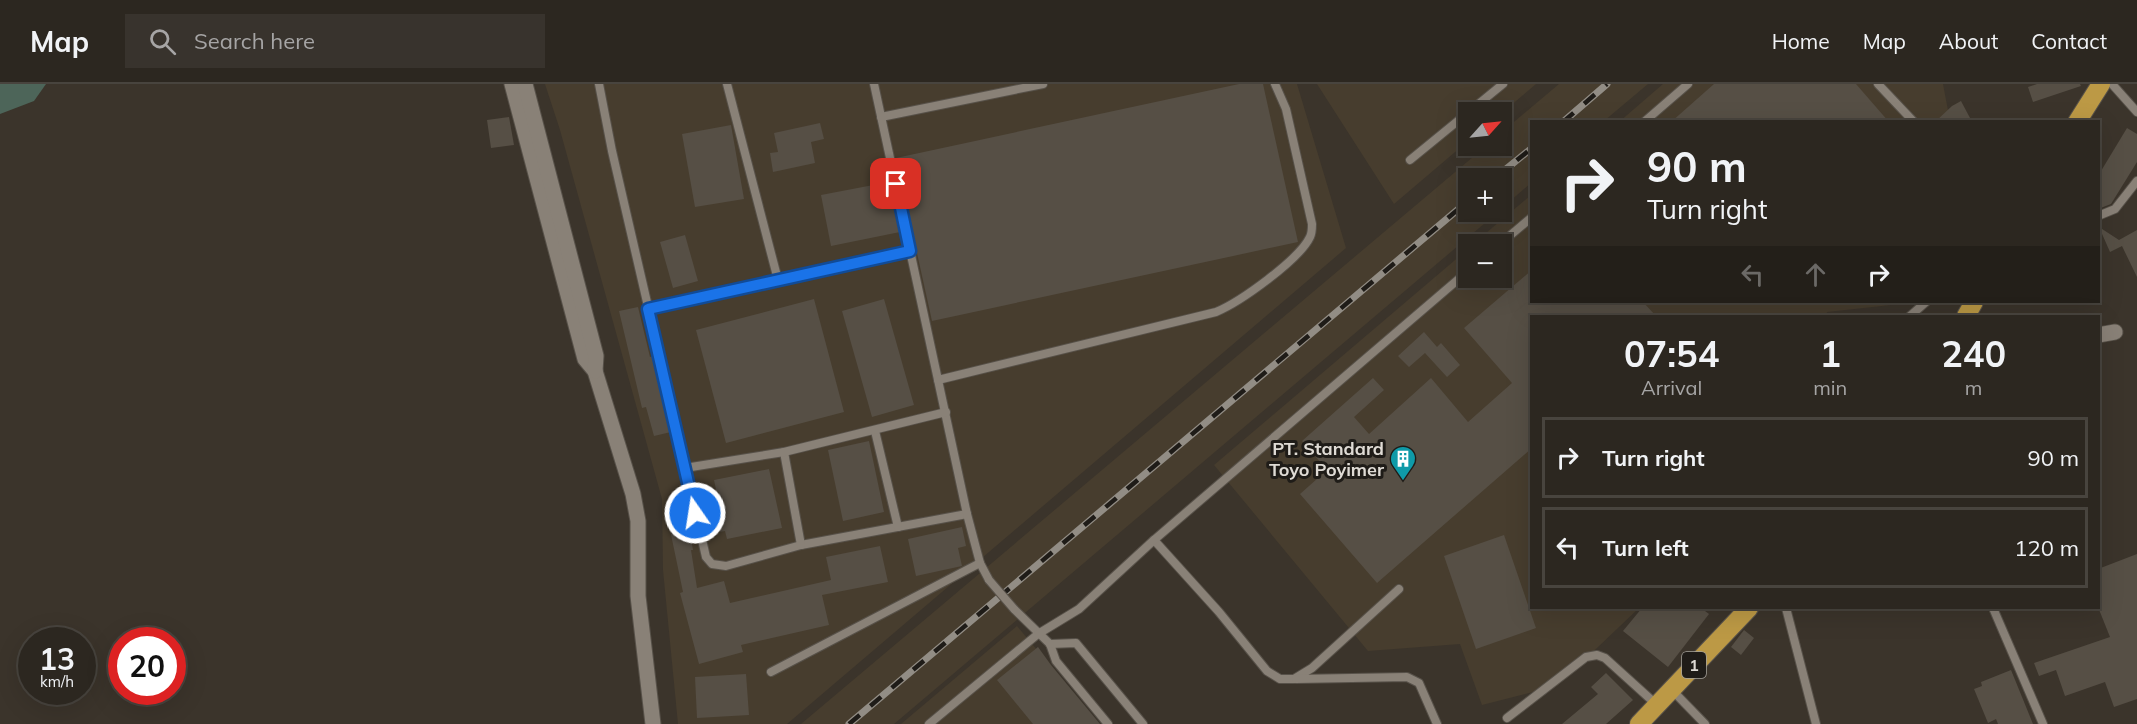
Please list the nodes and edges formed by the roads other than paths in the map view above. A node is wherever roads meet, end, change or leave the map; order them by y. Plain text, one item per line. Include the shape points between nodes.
1 (512, 84) edge
2 (525, 84) edge
3 (599, 84) edge
4 (727, 84) edge
5 (874, 84) edge
6 (1043, 84) edge
7 (1275, 84) edge
8 (1503, 84) edge
9 (1688, 84) edge
10 (1878, 84) edge
11 (2101, 84) edge
12 (2112, 84) edge
13 (1011, 87) edge
14 (2137, 112) edge
15 (881, 117) junction
16 (1646, 120) edge
17 (1912, 120) edge
18 (2078, 120) edge
19 (1410, 160) dead end
20 (2137, 181) edge
21 (2100, 215) edge
22 (1530, 220) edge
23 (1512, 234) edge
24 (910, 251) junction
25 (778, 280) junction
26 (1458, 280) edge
27 (1925, 303) edge
28 (648, 309) junction
29 (1911, 315) edge
30 (2115, 332) dead end
31 (2100, 335) edge
32 (595, 371) junction
33 (938, 380) junction
34 (946, 412) junction
35 (875, 431) junction
36 (784, 452) junction
37 (685, 468) junction
38 (967, 514) junction
39 (898, 527) junction
40 (1154, 540) junction
41 (801, 545) junction
42 (980, 563) junction
43 (1399, 589) dead end
44 (1748, 609) edge
45 (1786, 609) edge
46 (1993, 609) edge
47 (1038, 634) junction
48 (1050, 644) junction
49 (771, 672) dead end
50 (1294, 679) junction
51 (1671, 689) junction
52 (1657, 705) junction
53 (1507, 718) dead end
54 (653, 724) edge
55 (929, 724) edge
56 (1108, 724) edge
57 (1143, 724) edge
58 (1437, 724) edge
59 (1639, 724) edge
60 (1705, 724) edge
61 (1816, 724) edge
62 (2043, 724) edge

1 - 32 street via 585,359
2 - 32 street via 597,356
3 - 28 lane
4 - 25 lane
5 - 15 lane
6 - 13 lane
7 - 33 lane via 1286,109 1312,235 1274,274 1241,300 1216,312
8 - 19 lane
9 - 16 lane
10 - 17 lane
11 - 18 highway
12 - 14 lane
13 - 15 lane
15 - 24 lane
20 - 21 lane via 2115,209
22 - 23 lane
24 - 25 lane
24 - 33 lane
25 - 28 lane
26 - 40 lane
27 - 29 lane
28 - 37 lane
30 - 31 street
32 - 54 street via 638,521 638,596
33 - 34 lane
34 - 35 lane
34 - 38 lane
35 - 36 lane
35 - 39 lane
36 - 37 lane
36 - 41 lane
37 - 41 lane via 706,557 712,564 726,566
38 - 39 lane
38 - 42 lane
39 - 41 lane
40 - 47 lane via 1079,609
40 - 50 lane via 1267,671 1281,679
42 - 47 lane, bridge via 989,580
42 - 49 lane
43 - 50 lane via 1344,641
44 - 51 highway, 1
45 - 61 lane
46 - 62 lane
47 - 48 lane
47 - 55 lane
48 - 56 lane via 1056,661
48 - 57 lane via 1076,644
50 - 58 lane via 1407,677 1419,683
51 - 52 highway, 1
51 - 60 lane
52 - 53 lane via 1597,655 1586,657
52 - 59 highway, 1

